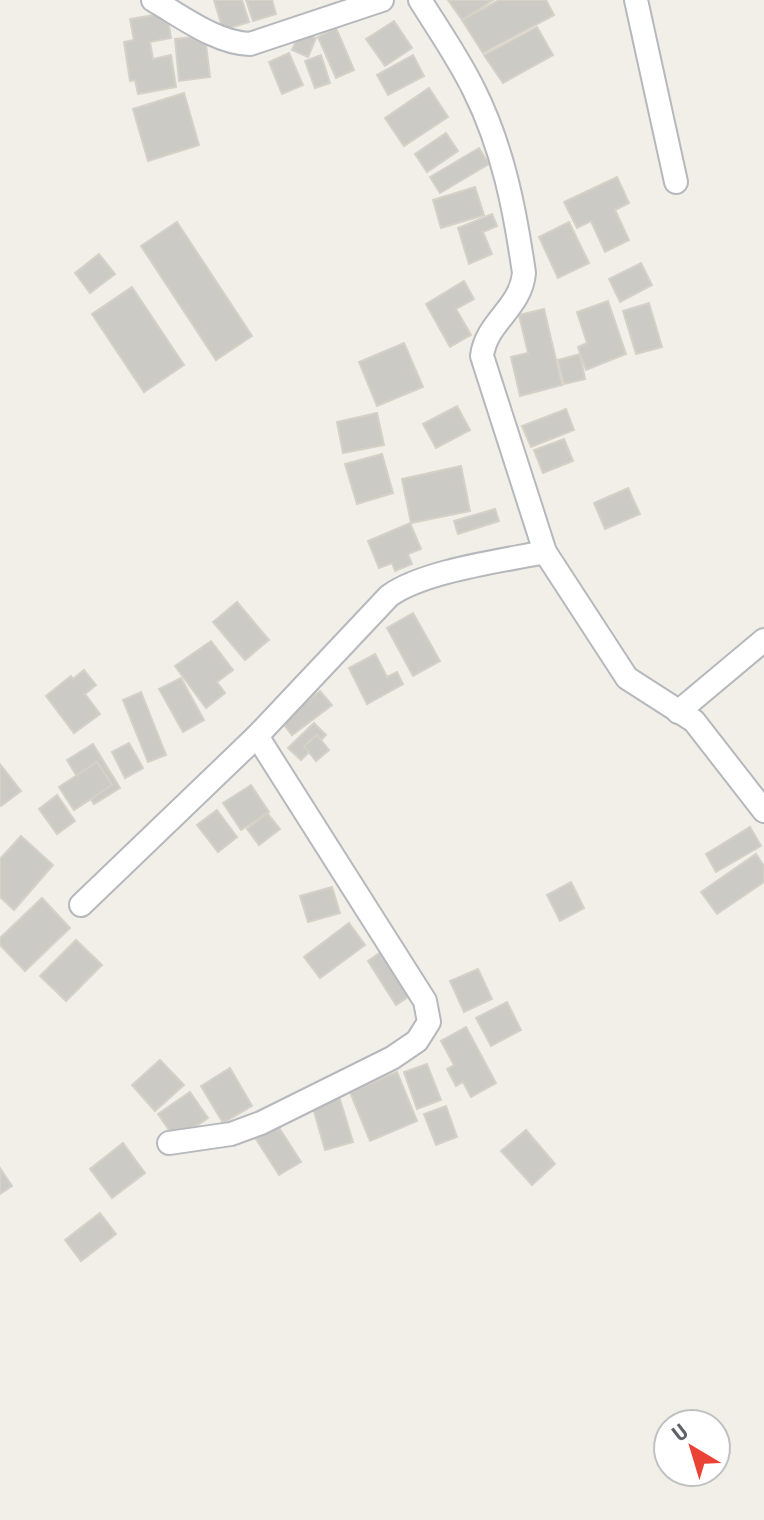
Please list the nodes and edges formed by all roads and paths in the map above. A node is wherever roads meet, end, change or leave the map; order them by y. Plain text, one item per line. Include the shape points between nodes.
1 (153, 0) edge
2 (382, 0) edge
3 (420, 0) edge
4 (636, 0) edge
5 (676, 182) dead end
6 (545, 552) junction
7 (764, 640) edge
8 (678, 712) junction
9 (257, 736) junction
10 (764, 811) edge
11 (81, 905) dead end
12 (169, 1143) dead end

1 - 2 street via 222,38 250,44
3 - 6 street via 472,87 509,185 523,288 491,327 482,356
4 - 5 street
6 - 8 street via 627,678
6 - 9 street via 403,586 374,610
7 - 8 street
8 - 10 street via 694,721
9 - 11 street
9 - 12 street via 425,1001 429,1022 417,1041 392,1058 261,1123 231,1134

